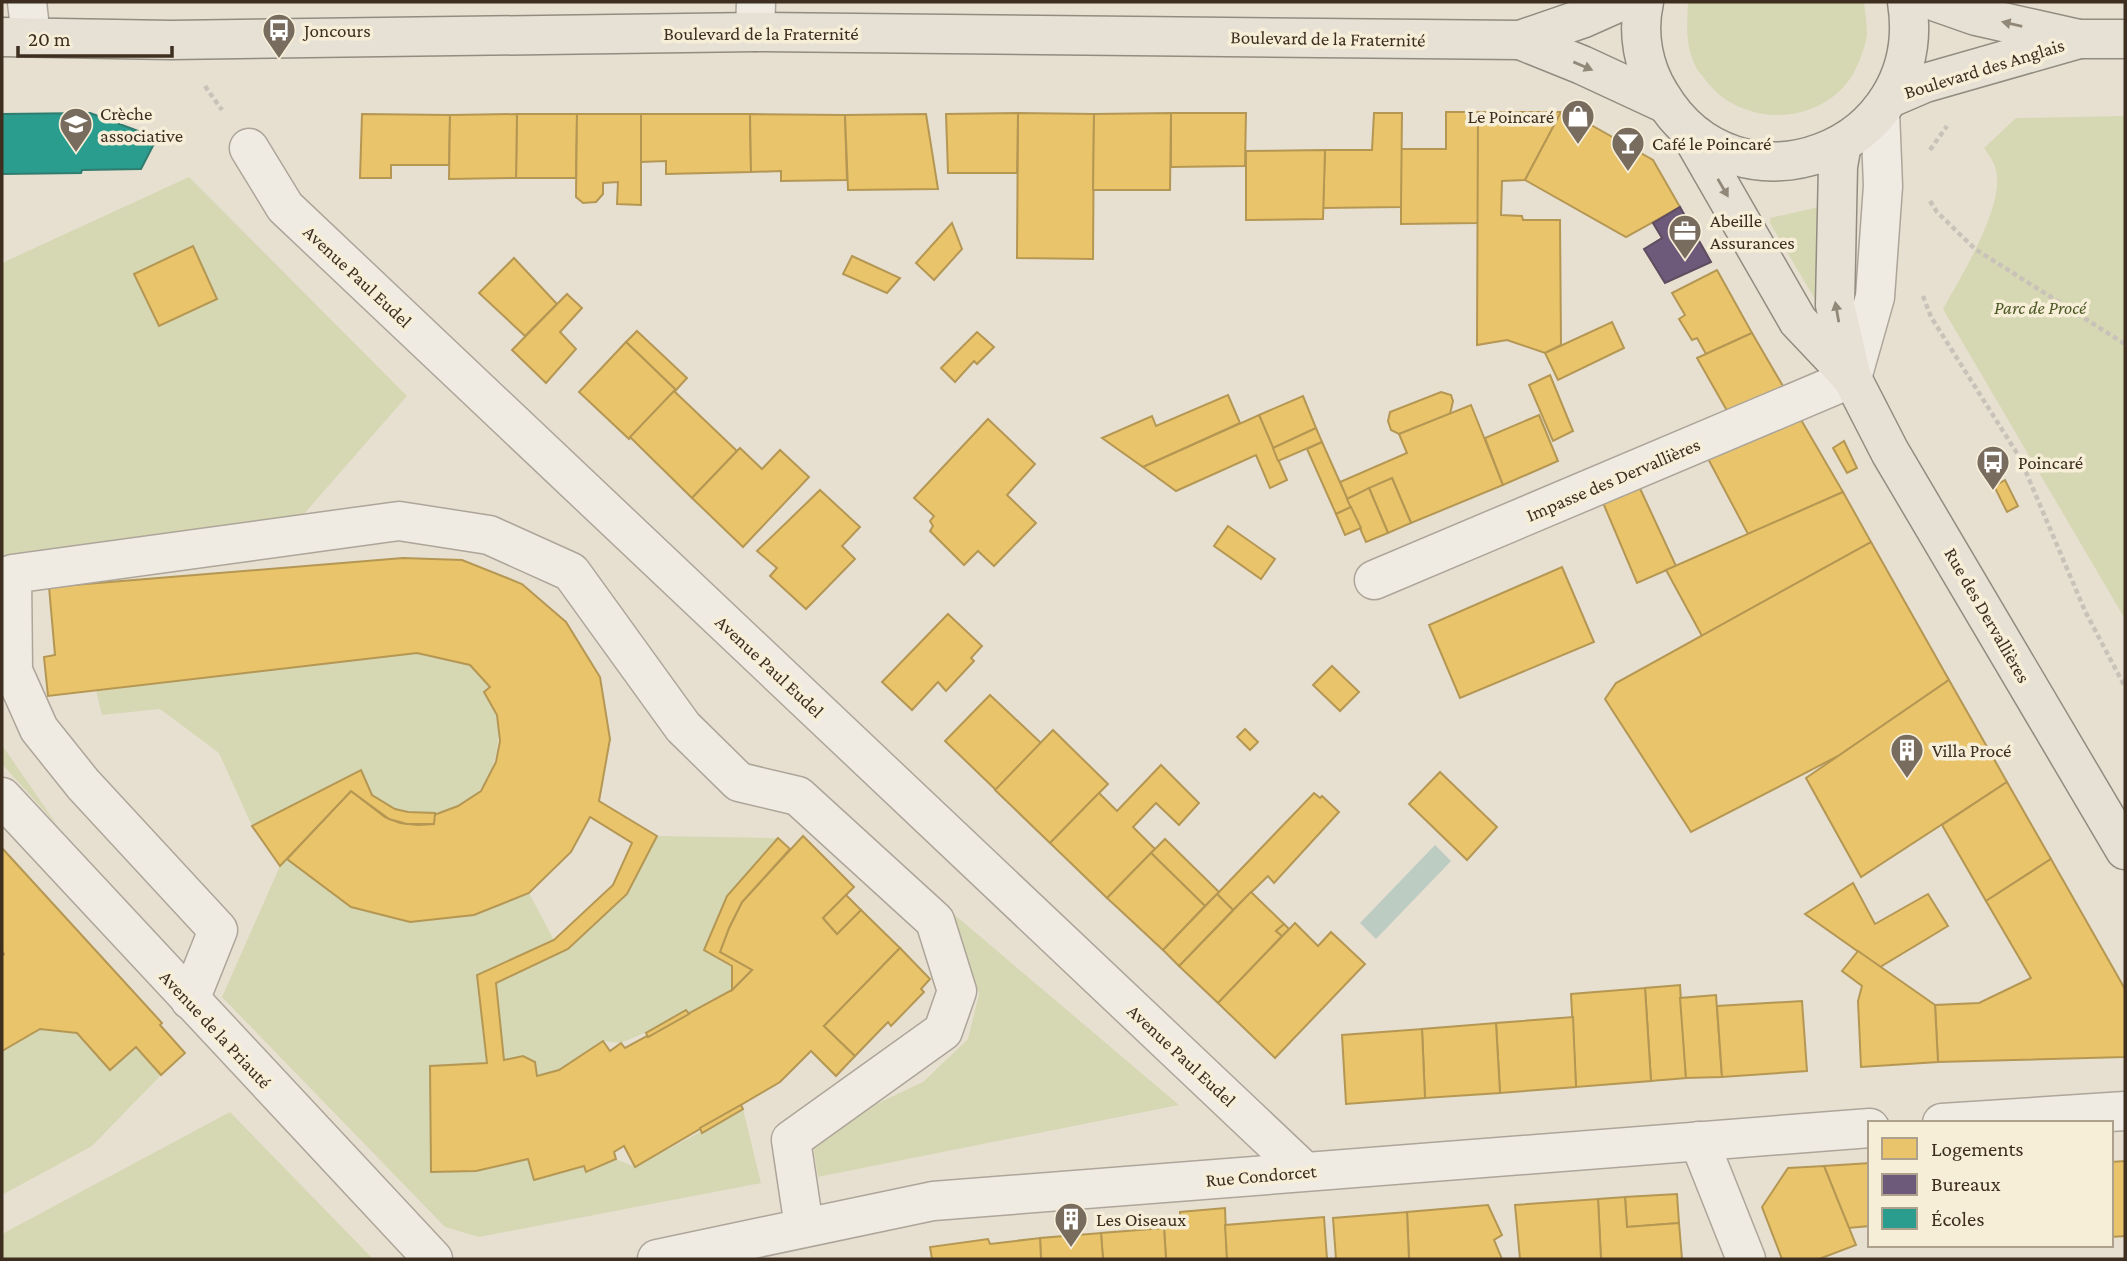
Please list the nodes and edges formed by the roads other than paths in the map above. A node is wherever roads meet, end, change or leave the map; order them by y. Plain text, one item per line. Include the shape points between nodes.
1 (1620, 2) edge
2 (1644, 2) edge
3 (1907, 2) edge
4 (1936, 2) edge
5 (755, 17) edge
6 (20, 25) edge
7 (2079, 39) junction
8 (2125, 39) edge
9 (1520, 40) junction
10 (1885, 105) junction
11 (1677, 117) junction
12 (1842, 144) junction
13 (249, 148) road end
14 (1852, 378) junction
15 (1374, 580) dead end
16 (2, 797) edge
17 (2125, 850) edge
18 (190, 1000) junction
19 (2125, 1111) edge
20 (1972, 1121) edge
21 (1868, 1128) edge
22 (1699, 1141) junction
23 (1304, 1171) junction
24 (804, 1227) junction
25 (433, 1259) edge
26 (657, 1259) edge
27 (1746, 1259) edge

1 - 9 main road, Boulevard de la Fraternité
2 - 11 main road, Rue des Dervallières via 1641,28 1647,68
3 - 10 main road via 1905,62
7 -> 4 main road, Boulevard des Anglais via 1976,16
5 - 6 main road, Boulevard de la Fraternité via 171,40
5 - 9 main road, Boulevard de la Fraternité
7 - 8 main road, Boulevard des Anglais
7 - 10 main road, Boulevard des Anglais via 1925,83
9 -> 11 main road, Boulevard de la Fraternité via 1582,65
10 - 12 main road, Boulevard de la Fraternité
10 - 14 street via 1875,297
11 - 12 main road, Boulevard de la Fraternité via 1718,149 1754,160 1808,158
11 -> 14 main road, Rue des Dervallières via 1798,321
14 -> 12 main road, Rue des Dervallières via 1835,304
13 - 23 street, Avenue Paul Eudel via 285,207
14 - 15 street, Impasse des Dervallières
14 - 17 main road, Rue des Dervallières via 1890,452
16 - 18 street, Avenue de la Priauté
18 - 24 street via 218,929 83,784 39,729 13,671 12,573 399,521 489,535 571,572 683,727 739,782 798,796 934,920 957,991 943,1031 791,1140
18 - 25 street, Avenue de la Priauté
19 - 20 street
21 - 22 street, Rue Condorcet
22 - 23 street, Rue Condorcet
22 - 27 street
23 - 24 street, Rue Condorcet via 933,1201
24 - 26 street, Rue Condorcet

